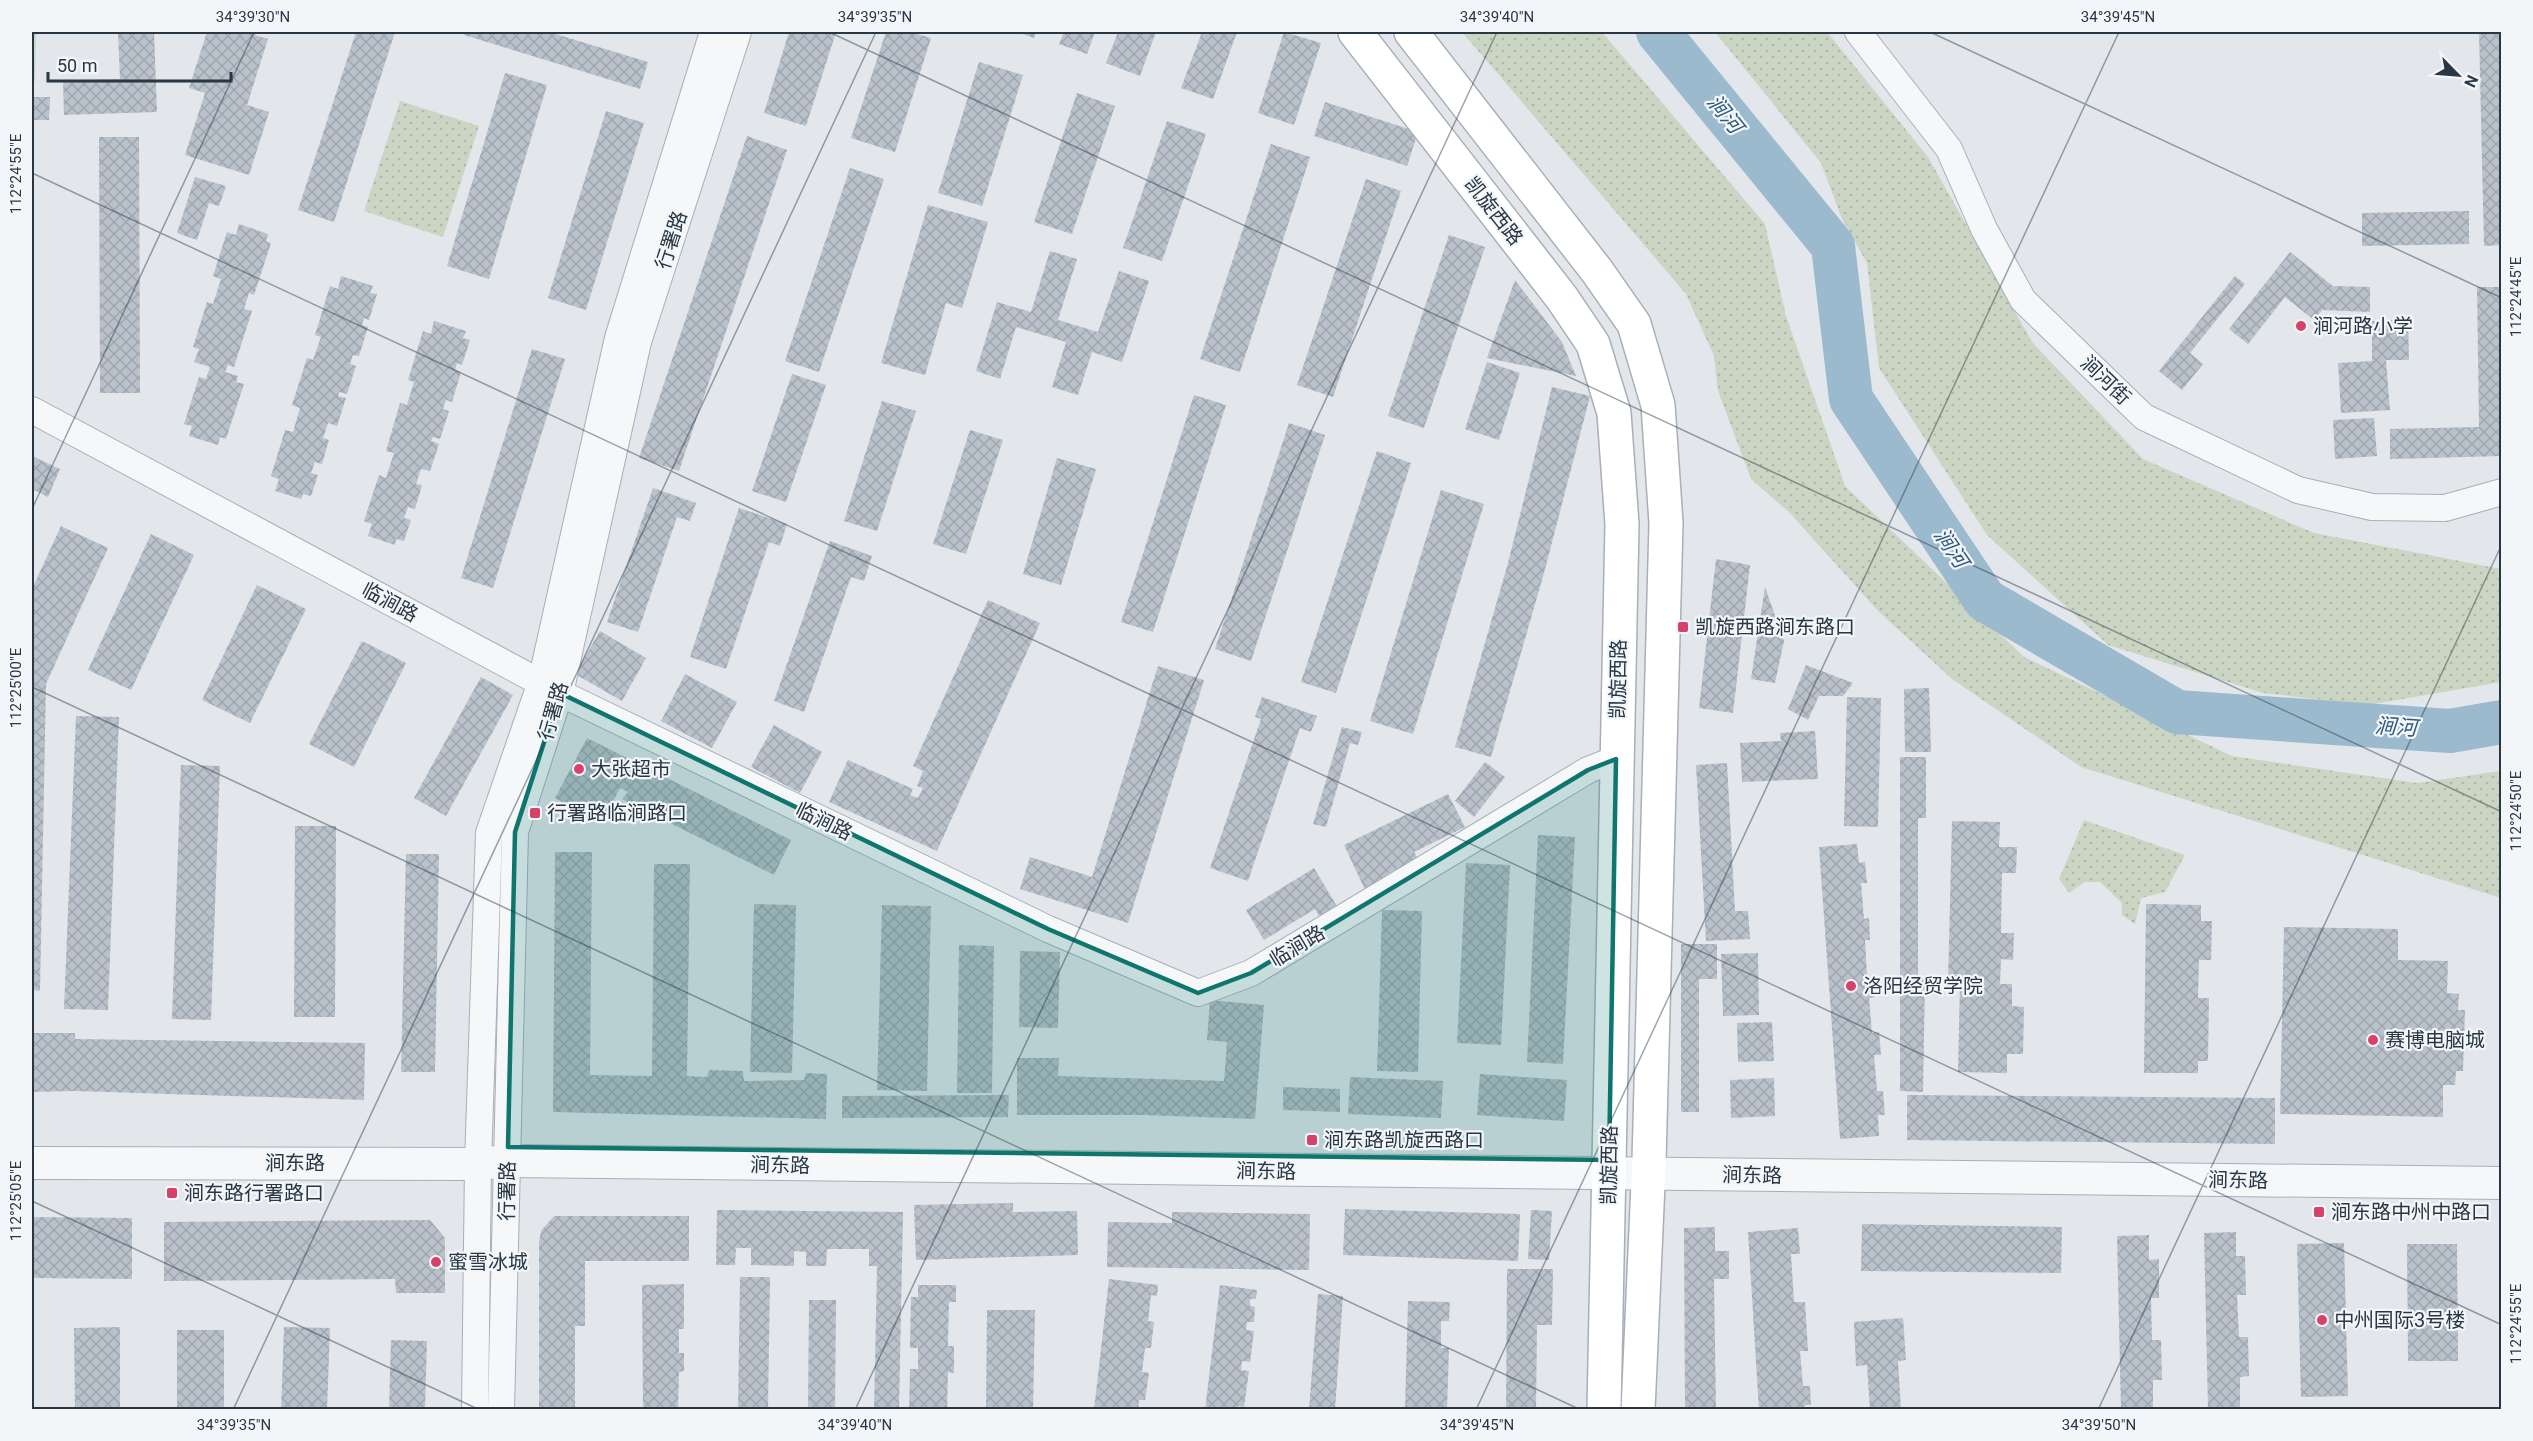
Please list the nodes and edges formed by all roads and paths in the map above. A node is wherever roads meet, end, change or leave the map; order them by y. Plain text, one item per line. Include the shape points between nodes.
1 (713, 32) edge
2 (738, 32) edge
3 (1355, 32) edge
4 (1412, 32) edge
5 (1858, 32) edge
6 (32, 410) edge
7 (2502, 492) edge
8 (550, 688) junction
9 (1616, 759) junction
10 (32, 1146) edge
11 (493, 1154) junction
12 (32, 1163) edge
13 (1609, 1167) junction
14 (1648, 1167) junction
15 (2502, 1169) edge
16 (2502, 1183) edge
17 (475, 1410) edge
18 (501, 1410) edge
19 (1604, 1410) edge
20 (1638, 1410) edge

1 - 8 street, 行署路 via 618,338
2 - 8 street, 行署路 via 638,342
3 - 9 main road, 凯旋西路 via 1562,298 1593,344 1614,413 1622,524
4 - 14 main road, 凯旋西路 via 1598,271 1634,324 1658,405 1666,523
5 - 7 street, 涧河街 via 1949,149 1984,229 2023,300 2144,417 2298,490 2372,507 2445,508
6 - 8 street, 临涧路
8 - 9 street, 临涧路 via 1048,929 1198,993 1251,973 1588,770
8 - 11 street, 行署路 via 515,832
9 - 13 main road, 凯旋西路
10 - 11 street, 涧东路
11 - 12 street, 涧东路
11 - 13 street, 涧东路
11 - 17 street, 行署路
11 - 18 street, 行署路
13 - 14 street, 涧东路
13 - 19 main road, 凯旋西路
14 - 15 street, 涧东路
14 - 16 street, 涧东路
14 - 20 main road, 凯旋西路

